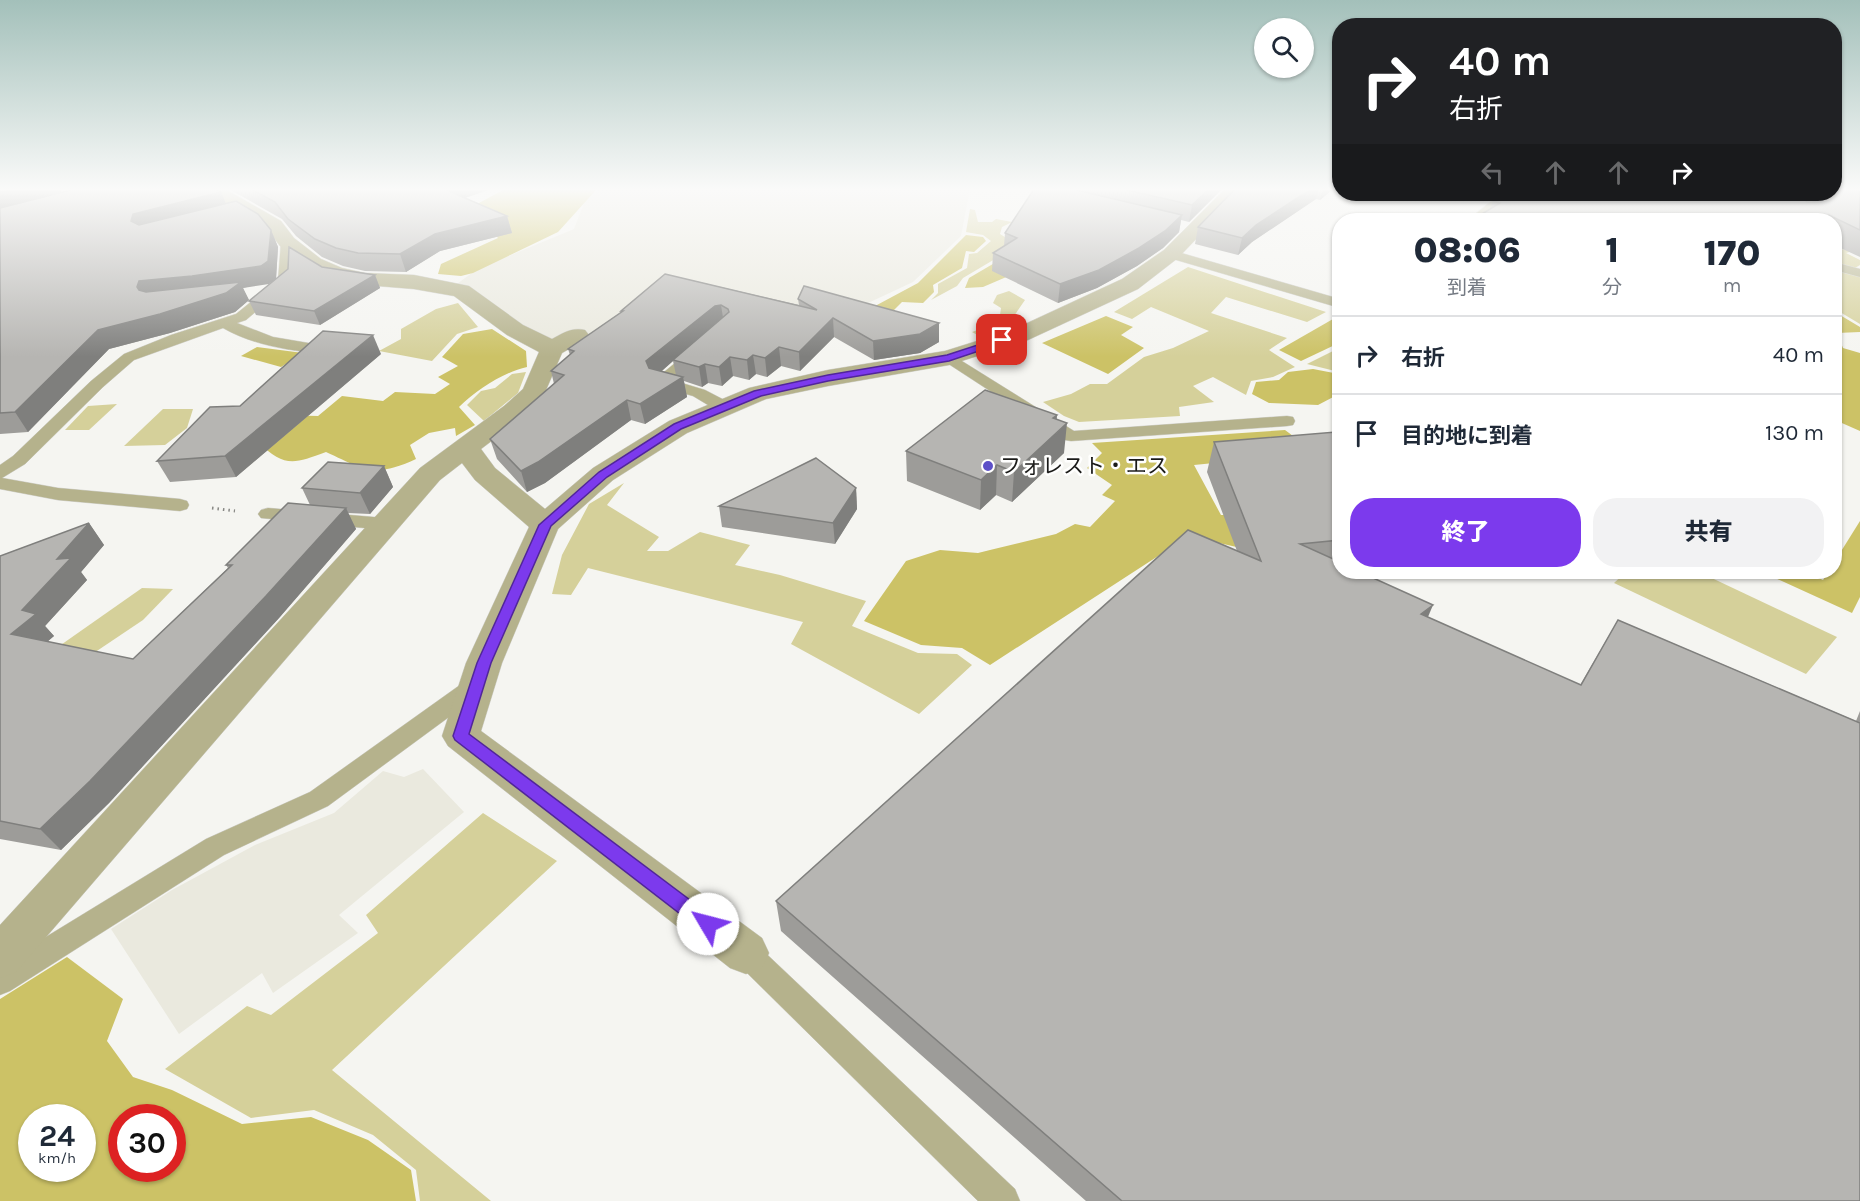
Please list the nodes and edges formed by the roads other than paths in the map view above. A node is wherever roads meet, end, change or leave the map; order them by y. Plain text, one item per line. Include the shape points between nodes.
1 (287, 245) edge
2 (291, 245) edge
3 (1178, 245) edge
4 (1171, 254) junction
5 (1842, 268) edge
6 (1860, 273) edge
7 (275, 290) junction
8 (243, 295) edge
9 (1332, 300) edge
10 (226, 322) junction
11 (577, 335) dead end
12 (705, 345) edge
13 (321, 349) edge
14 (552, 349) junction
15 (949, 358) junction
16 (724, 407) junction
17 (1287, 421) dead end
18 (466, 449) junction
19 (0, 473) edge
20 (0, 483) edge
21 (180, 506) road end
22 (268, 514) road end
23 (385, 524) junction
24 (546, 525) junction
25 (477, 684) junction
26 (746, 953) joint
27 (0, 957) edge
28 (0, 981) edge
29 (1004, 1201) edge

1 - 7 lane via 285,281
2 - 14 street via 314,263 336,273 461,291 515,330
3 - 4 street
4 - 9 lane
4 - 15 street via 1130,284 1081,307 1020,334
5 - 6 lane
7 - 8 lane
7 - 10 lane via 241,317
10 - 13 lane via 244,335
10 - 19 lane via 129,357 20,460
11 - 14 street
12 - 16 lane via 660,382 699,393
14 - 18 street via 534,393
15 - 16 street via 758,393
15 - 17 lane via 1071,436
16 - 24 street via 678,427 603,474
18 - 23 street via 430,474
18 - 24 street via 484,474
20 - 21 lane via 58,494
22 - 23 lane
23 - 27 street
24 - 25 street
25 - 26 street via 461,736
25 - 28 lane via 319,799 215,846
26 - 29 lane

